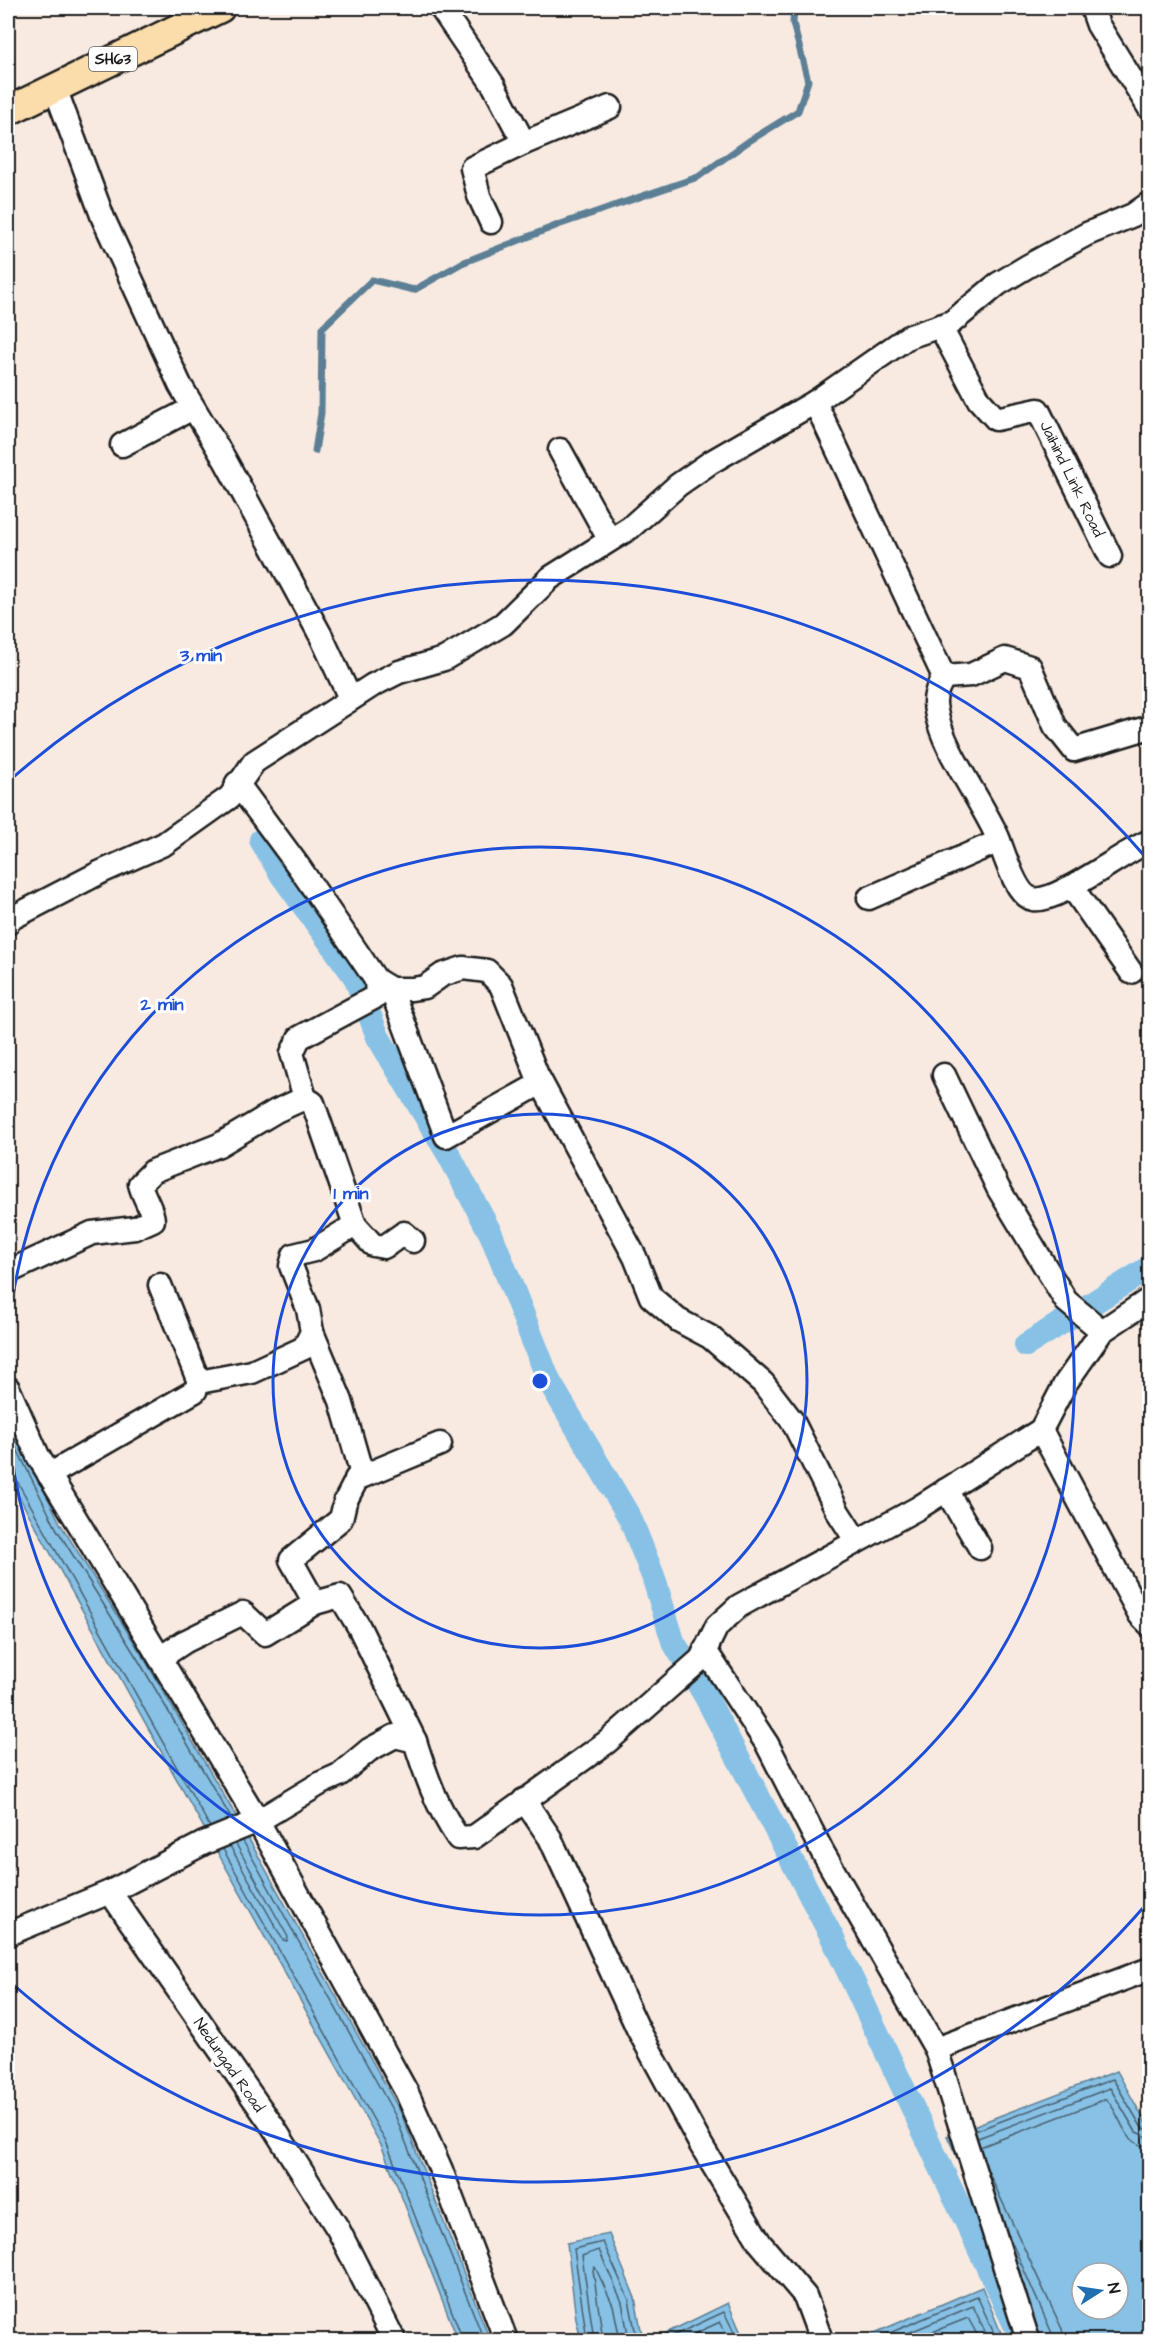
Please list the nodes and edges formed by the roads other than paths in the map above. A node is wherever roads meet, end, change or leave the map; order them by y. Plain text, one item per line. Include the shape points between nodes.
1 (220, 8) edge
2 (441, 8) edge
3 (1092, 8) edge
4 (55, 88) junction
5 (610, 107) dead end
6 (1149, 109) edge
7 (8, 111) edge
8 (524, 143) junction
9 (1149, 203) edge
10 (491, 222) dead end
11 (940, 326) junction
12 (815, 402) junction
13 (193, 408) junction
14 (122, 445) dead end
15 (560, 450) dead end
16 (609, 538) junction
17 (1110, 556) dead end
18 (944, 677) junction
19 (350, 698) junction
20 (1149, 727) edge
21 (237, 783) junction
22 (999, 841) junction
23 (1149, 841) edge
24 (1072, 887) junction
25 (869, 898) dead end
26 (8, 923) edge
27 (1131, 972) dead end
28 (374, 994) junction
29 (944, 1075) dead end
30 (542, 1083) junction
31 (305, 1098) junction
32 (355, 1225) junction
33 (413, 1241) dead end
34 (8, 1272) edge
35 (160, 1285) dead end
36 (1149, 1299) edge
37 (1102, 1331) junction
38 (312, 1332) junction
39 (199, 1382) junction
40 (8, 1388) edge
41 (1041, 1430) junction
42 (440, 1444) dead end
43 (49, 1475) junction
44 (356, 1479) junction
45 (945, 1490) junction
46 (856, 1540) junction
47 (980, 1548) dead end
48 (315, 1603) junction
49 (1149, 1625) edge
50 (703, 1655) junction
51 (160, 1658) junction
52 (415, 1741) junction
53 (524, 1800) junction
54 (258, 1821) junction
55 (110, 1892) junction
56 (8, 1934) edge
57 (1149, 1969) edge
58 (936, 2049) junction
59 (819, 2334) dead end
60 (394, 2340) edge
61 (506, 2340) edge
62 (1028, 2340) edge

1 - 4 main road, SH63
2 - 8 street via 494,86
3 - 6 street via 1098,25
4 - 7 main road, SH63
4 - 13 street via 103,218
5 - 8 street
8 - 10 street via 472,168
9 - 11 street via 1028,266 998,284 952,322
11 - 12 street via 908,337
11 - 17 street, Jaihind Link Road via 979,400 996,419 1038,410
12 - 16 street via 711,462 678,484 631,527
12 - 18 street
13 - 14 street
13 - 19 street via 321,636
15 - 16 street
16 - 19 street via 550,578 503,624 444,659 399,672
18 - 20 street via 971,675 1005,659 1030,667 1055,726 1074,750
18 - 22 street via 936,690 936,712 952,753
19 - 21 street via 255,762
21 - 26 street via 230,796 164,844 101,872
21 - 28 street via 299,867
22 - 24 street via 1024,896 1047,899
22 - 25 street
23 - 24 street
24 - 27 street
28 - 30 street via 425,987 442,975 463,968 487,971 501,985
28 - 30 street via 446,1136
28 - 31 street via 299,1038 292,1053
29 - 37 street via 998,1188 1066,1301
30 - 46 street via 635,1257 651,1297 678,1320 710,1336 763,1383 793,1422
31 - 32 street via 313,1103
31 - 34 street via 144,1178 140,1184 143,1199 153,1220 135,1228 92,1233
32 - 33 street via 373,1245 384,1247 404,1233
32 - 38 street via 314,1250 294,1256 291,1266 308,1309
35 - 39 street
36 - 37 street
37 - 41 street via 1065,1384
38 - 39 street via 304,1348 252,1372
38 - 44 street via 341,1401 361,1471
39 - 43 street via 195,1391
40 - 43 street
41 - 45 street
41 - 49 street via 1140,1615
42 - 44 street
43 - 51 street
44 - 48 street via 341,1519 291,1560
45 - 46 street
45 - 47 street
46 - 50 street via 739,1606 717,1626
48 - 51 street via 266,1634 243,1613
48 - 52 street via 340,1596
50 - 53 street via 608,1742
50 - 58 street via 767,1744 822,1851
51 - 54 street
52 - 53 street via 430,1787 458,1838 474,1837
52 - 54 street via 395,1736 369,1750 339,1775
53 - 59 street via 550,1838 638,2029 701,2145 760,2243 805,2296
54 - 55 street via 204,1843
54 - 61 street via 407,2093
55 - 56 street
55 - 60 street, Nedungad Road via 272,2125 338,2229
57 - 58 street
58 - 62 street

